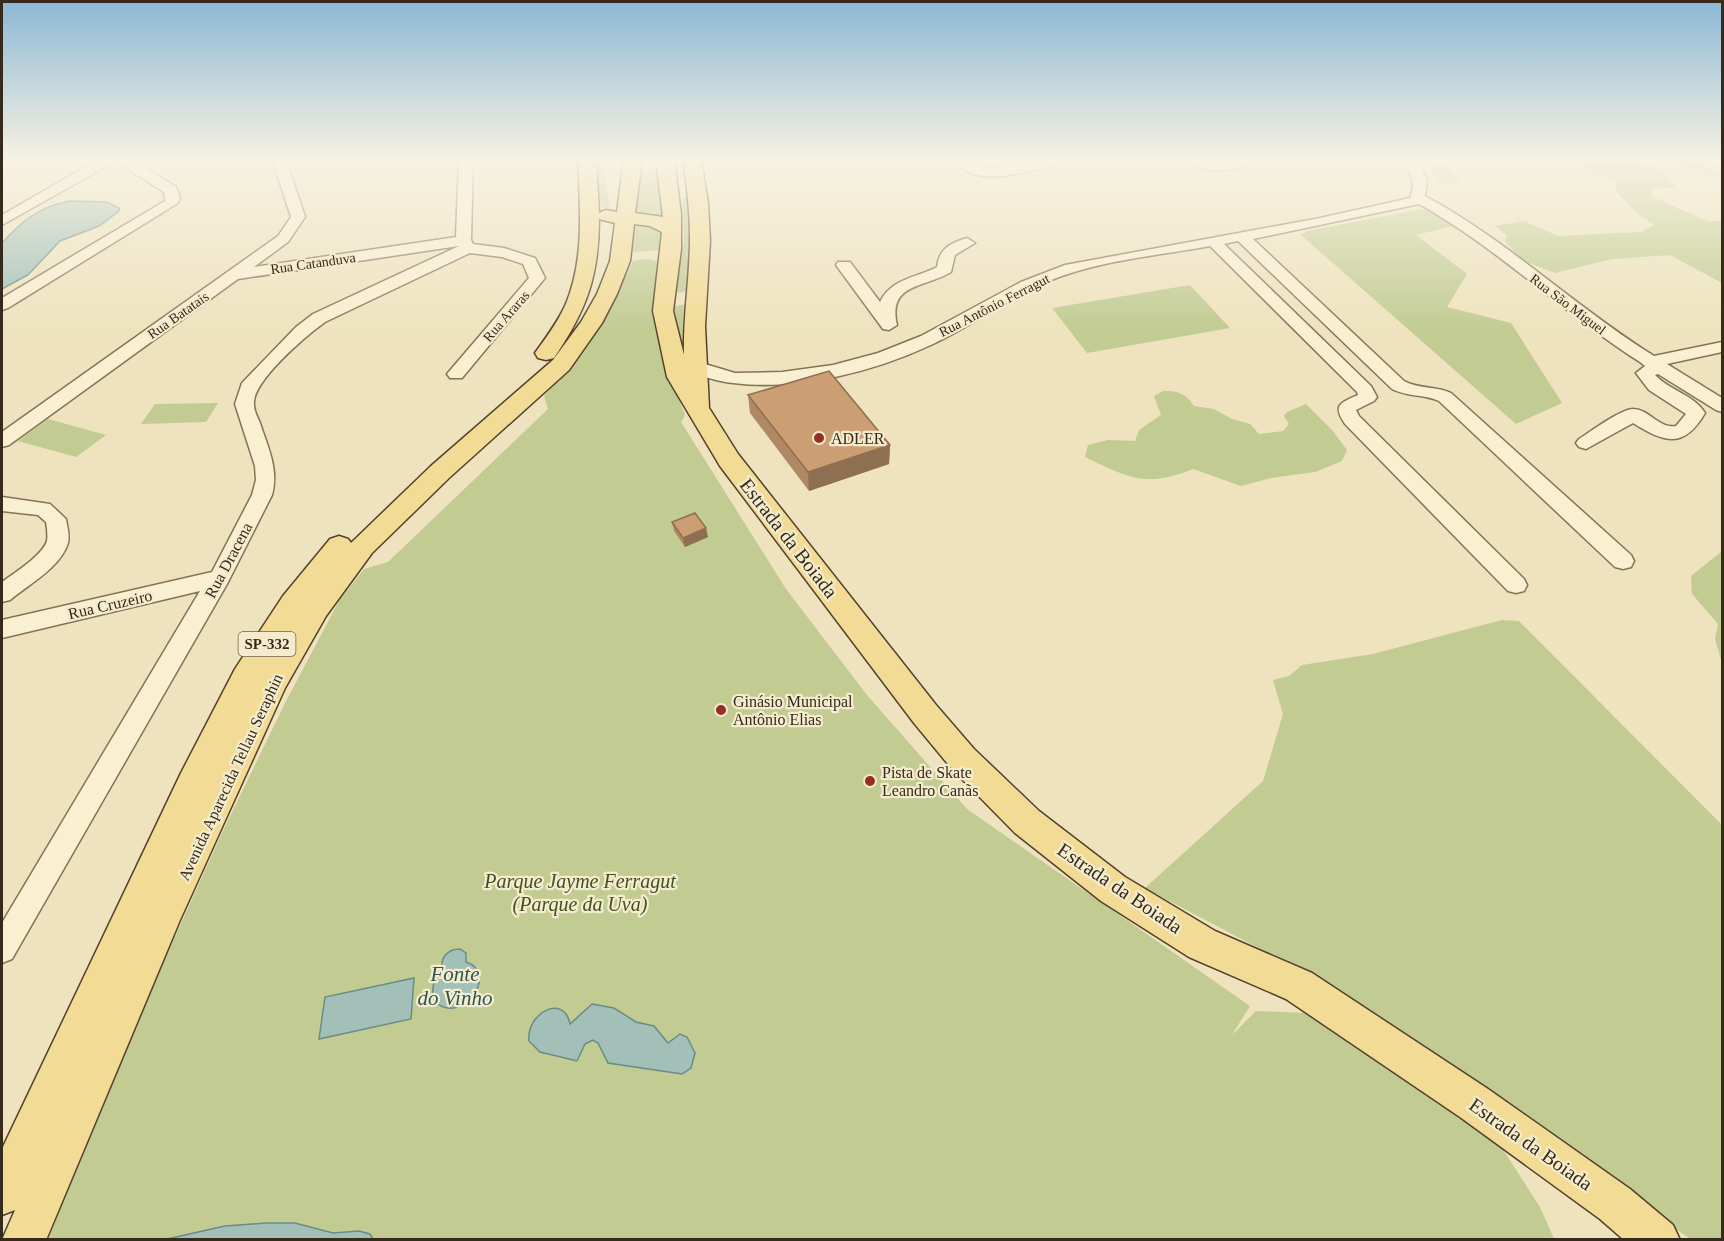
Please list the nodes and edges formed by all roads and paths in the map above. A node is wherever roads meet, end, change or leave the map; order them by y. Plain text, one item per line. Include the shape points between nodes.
1 (148, 217) edge
2 (298, 217) edge
3 (466, 217) edge
4 (590, 217) edge
5 (615, 217) edge
6 (671, 217) edge
7 (698, 217) edge
8 (1340, 217) edge
9 (1453, 217) edge
10 (625, 218) junction
11 (671, 230) junction
12 (1241, 236) junction
13 (1213, 241) junction
14 (967, 243) dead end
15 (466, 244) junction
16 (644, 259) junction
17 (844, 265) dead end
18 (235, 274) junction
19 (697, 301) junction
20 (664, 302) junction
21 (2, 305) edge
22 (888, 322) junction
23 (1722, 347) edge
24 (904, 350) junction
25 (673, 359) junction
26 (1654, 364) junction
27 (697, 369) junction
28 (456, 374) dead end
29 (1722, 406) edge
30 (697, 408) junction
31 (2, 441) edge
32 (1586, 443) dead end
33 (2, 504) edge
34 (1623, 561) dead end
35 (219, 578) junction
36 (1516, 585) dead end
37 (2, 594) edge
38 (2, 629) edge
39 (2, 949) edge
40 (2, 1194) edge
41 (24, 1239) edge
42 (1658, 1239) edge

1 - 21 street
2 - 18 street, Rua Batatais via 283,239
3 - 15 street
4 - 40 main road, Avenida Aparecida Tellau Seraphin / SP-332 via 591,250 583,284 556,340 492,407 378,505 342,543 293,604 246,678 192,783
5 - 10 main road
6 - 11 main road
7 - 19 main road
8 - 12 street, Rua Antônio Ferragut
9 - 26 street, Rua São Miguel
10 - 11 main road via 650,220
10 - 16 main road, Avenida Aparecida Tellau Seraphin / SP-332
11 - 16 main road
12 - 13 street, Rua Antônio Ferragut
12 - 34 street via 1398,385 1409,391 1430,389 1445,397
13 - 24 street, Rua Antônio Ferragut via 1062,271 1021,288
13 - 36 street via 1365,390 1368,397 1347,407 1352,420
14 - 22 street via 947,253 945,269 903,286 894,294 888,304
15 - 18 street, Rua Catanduva
15 - 28 street, Rua Araras via 529,261 537,278
15 - 35 street, Rua Dracena via 320,318 258,374 244,404 266,466 266,480
16 - 20 main road, Estrada da Boiada
16 - 41 main road, Avenida Aparecida Tellau Seraphin / SP-332 via 607,294 561,365 363,546 316,608 272,683 166,911
17 - 22 street
18 - 31 street, Rua Batatais
19 - 20 main road
19 - 27 main road
20 - 25 main road, Estrada da Boiada
22 - 24 street
23 - 26 street
24 - 27 street, Rua Antônio Ferragut via 793,378 734,378
25 - 27 street, Rua Antônio Ferragut
25 - 30 main road, Estrada da Boiada via 678,377
26 - 29 street, Rua São Miguel
26 - 32 street via 1645,373 1648,381 1690,405 1696,413 1689,428 1682,434 1671,434 1633,415
27 - 30 main road
30 - 42 main road, Estrada da Boiada via 729,459 925,714 963,759 1027,822 1113,889 1202,944 1299,986 1474,1103
33 - 37 street via 43,509 56,519 58,531 56,545 43,560
35 - 38 street, Rua Cruzeiro
35 - 39 street, Rua Dracena

